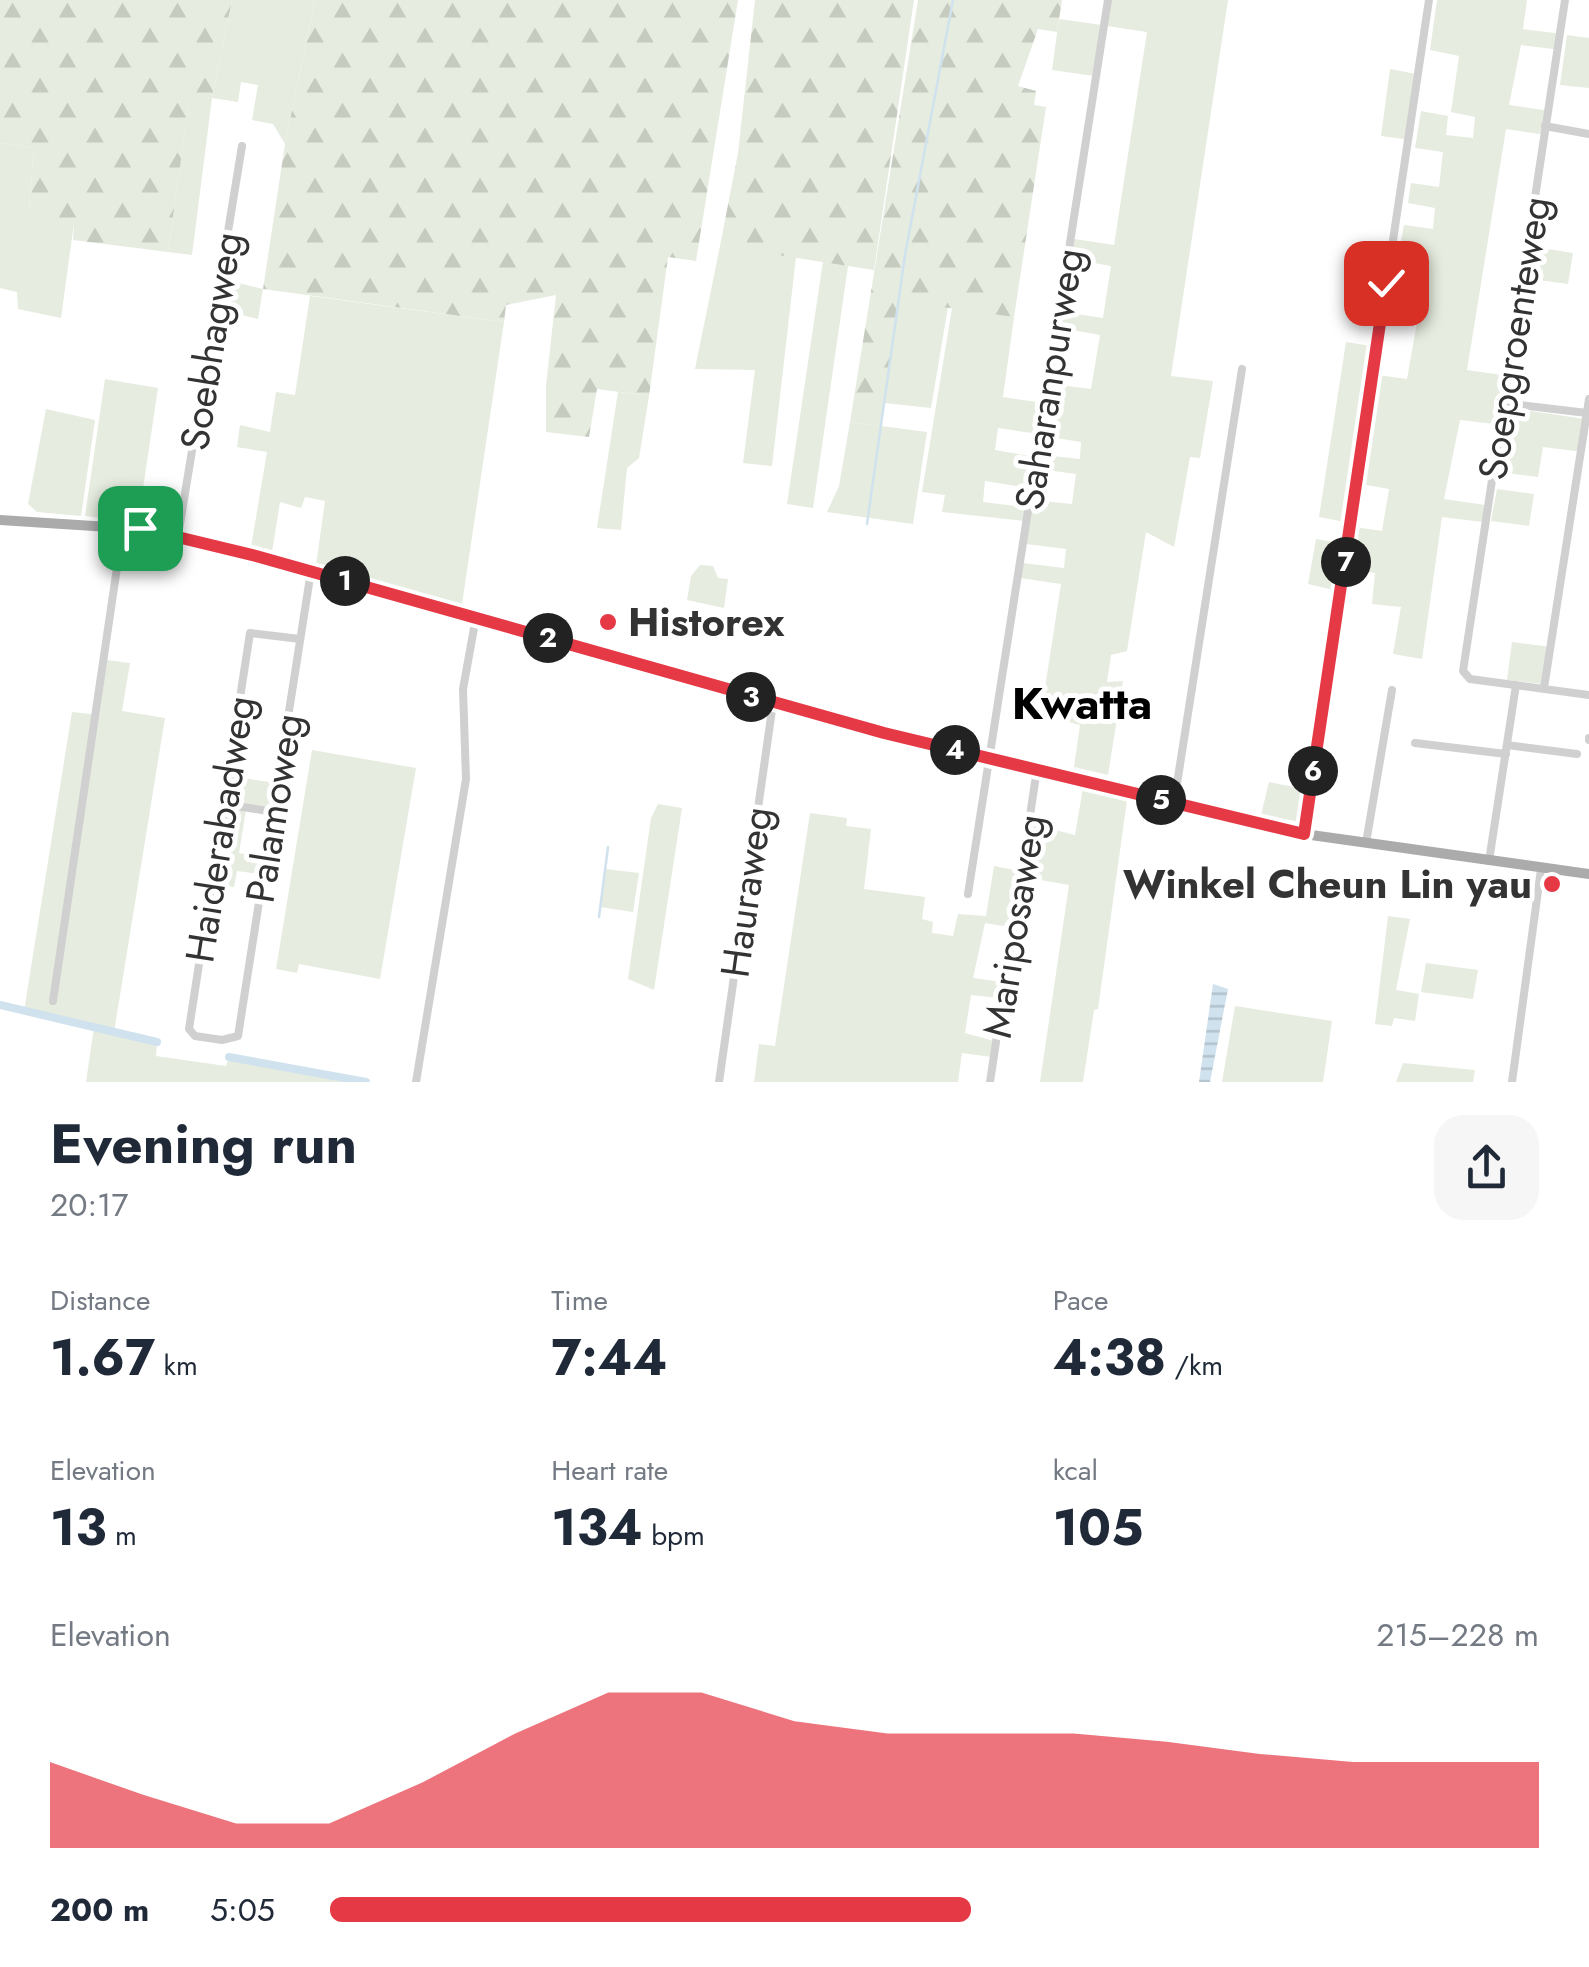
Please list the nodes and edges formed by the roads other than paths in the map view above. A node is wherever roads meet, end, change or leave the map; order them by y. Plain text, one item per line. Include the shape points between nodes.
1 (1108, 0) edge
2 (1429, 0) edge
3 (1565, 0) edge
4 (1545, 126) junction
5 (1589, 134) edge
6 (242, 146) dead end
7 (1242, 369) dead end
8 (1589, 399) edge
9 (1504, 403) junction
10 (1587, 413) edge
11 (0, 520) edge
12 (123, 527) junction
13 (178, 536) junction
14 (311, 571) junction
15 (476, 617) junction
16 (300, 638) junction
17 (1516, 685) junction
18 (1544, 688) junction
19 (1392, 690) dead end
20 (1589, 695) edge
21 (773, 703) junction
22 (1415, 743) dead end
23 (1507, 750) junction
24 (1577, 754) dead end
25 (989, 758) junction
26 (1037, 769) junction
27 (1174, 803) junction
28 (224, 804) junction
29 (274, 812) junction
30 (1304, 834) junction
31 (1366, 843) junction
32 (1489, 861) junction
33 (1541, 869) junction
34 (1589, 874) edge
35 (968, 894) dead end
36 (53, 1002) dead end
37 (231, 1040) joint
38 (416, 1082) edge
39 (719, 1082) edge
40 (990, 1082) edge
41 (1512, 1082) edge

1 - 25 street, Saharanpurweg
2 - 30 street
3 - 4 street, Soepgroenteweg
4 - 5 street
4 - 9 street, Soepgroenteweg
6 - 13 street, Soebhagweg
7 - 27 street
8 - 10 street
9 - 10 street
9 - 17 street, Soepgroenteweg via 1466,676
10 - 18 street
11 - 12 main road
12 - 13 main road
12 - 36 street
13 - 14 main road
14 - 15 main road
14 - 16 street, Palamoweg
15 - 21 main road
15 - 38 street via 463,689 466,779
16 - 28 street, Haiderabadweg via 250,633
16 - 29 street, Palamoweg
17 - 18 street
17 - 23 street
18 - 20 street
19 - 31 street
21 - 25 main road
21 - 39 street, Hauraweg
22 - 23 street
23 - 24 street
23 - 32 street
25 - 26 main road
25 - 35 street, Saharanpurweg
26 - 27 main road
26 - 40 street, Mariposaweg
27 - 30 main road
28 - 29 street
28 - 37 street, Haiderabadweg via 189,1029 195,1036
29 - 37 street, Palamoweg via 238,1036
30 - 31 main road
31 - 32 main road
32 - 33 main road
33 - 34 main road
33 - 41 street

